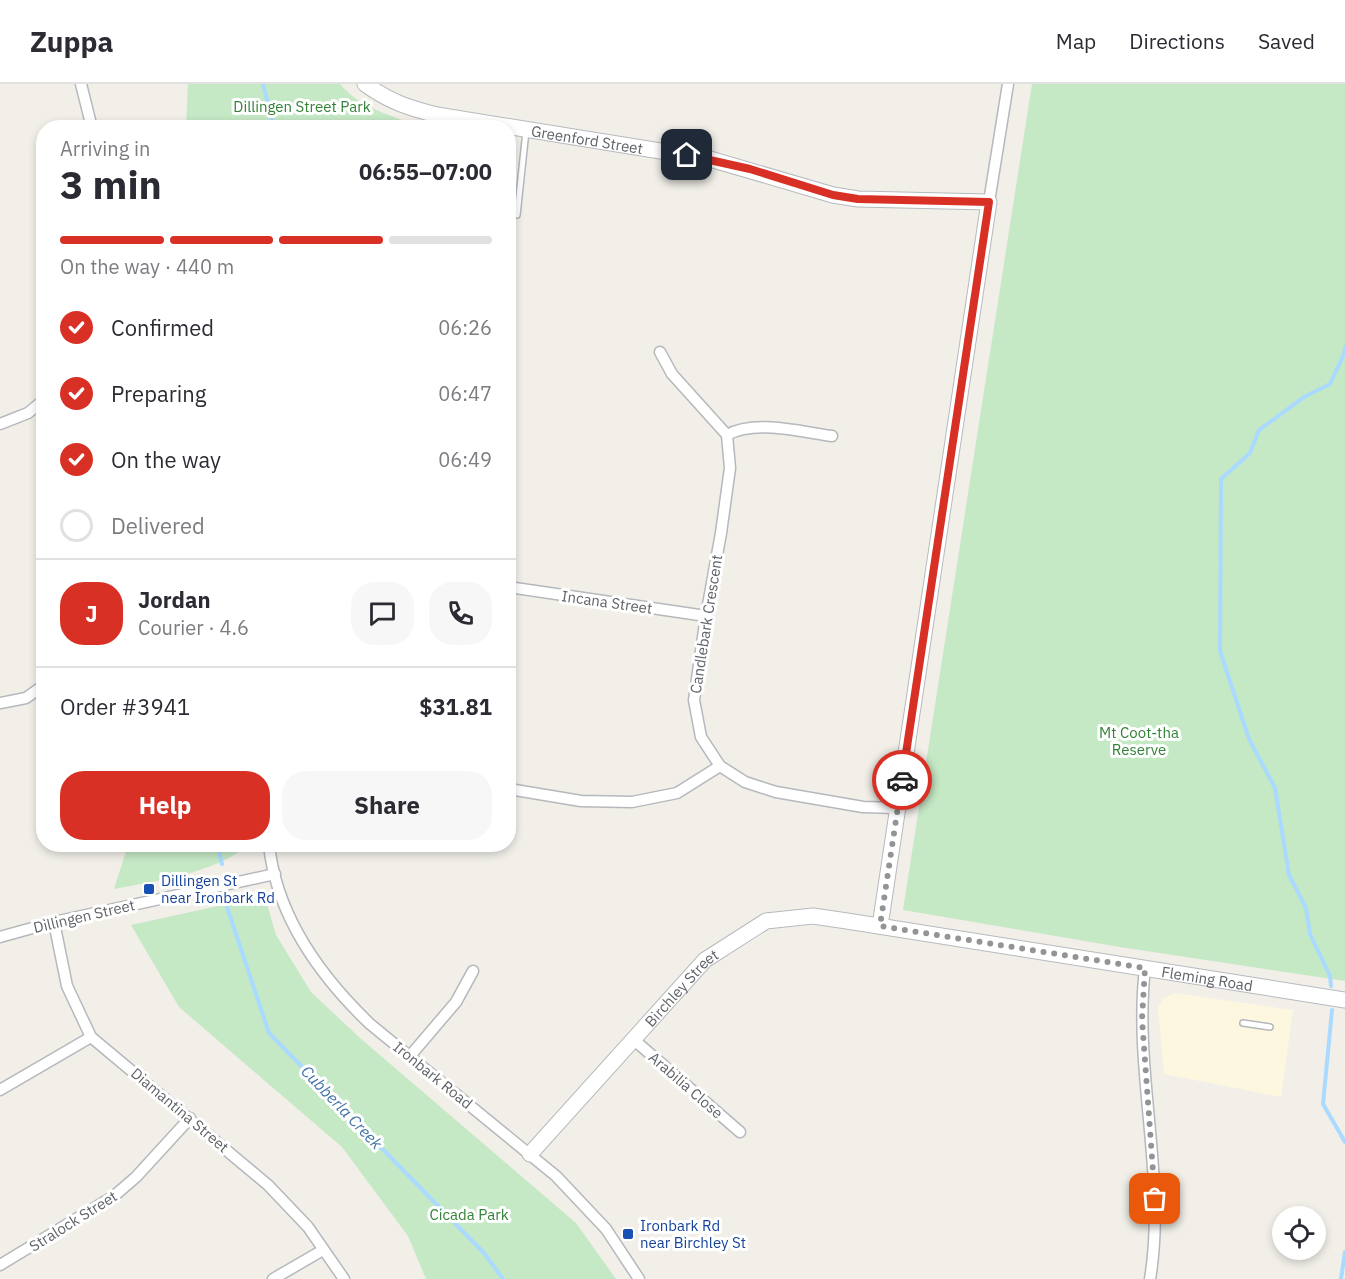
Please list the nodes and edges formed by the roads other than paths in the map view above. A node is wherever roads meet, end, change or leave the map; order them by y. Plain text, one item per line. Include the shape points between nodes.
1 (81, 84) edge
2 (365, 84) edge
3 (1008, 84) edge
4 (90, 120) edge
5 (469, 120) edge
6 (516, 127) edge
7 (526, 129) junction
8 (989, 202) junction
9 (517, 215) dead end
10 (660, 352) dead end
11 (36, 406) edge
12 (0, 424) edge
13 (727, 435) junction
14 (832, 436) dead end
15 (516, 588) edge
16 (706, 616) junction
17 (36, 691) edge
18 (0, 704) edge
19 (720, 766) junction
20 (516, 790) edge
21 (897, 808) junction
22 (271, 852) edge
23 (275, 874) junction
24 (54, 922) junction
25 (880, 926) junction
26 (0, 937) edge
27 (1145, 968) junction
28 (473, 971) dead end
29 (1345, 1000) edge
30 (1243, 1023) dead end
31 (1270, 1027) dead end
32 (91, 1037) junction
33 (633, 1040) junction
34 (410, 1056) junction
35 (0, 1090) edge
36 (190, 1118) junction
37 (740, 1131) dead end
38 (530, 1154) junction
39 (323, 1250) junction
40 (0, 1265) edge
41 (273, 1279) edge
42 (344, 1279) edge
43 (639, 1279) edge
44 (1150, 1279) edge

1 - 4 street
2 - 5 street, Greenford Street via 403,106
3 - 8 street
6 - 7 street, Greenford Street
7 - 8 street, Greenford Street via 710,159 858,199
7 - 9 lane
8 - 21 street
10 - 13 street via 672,374
11 - 12 street
13 - 14 street via 752,426
13 - 16 street, Candlebark Crescent via 730,468
15 - 16 street, Incana Street
16 - 19 street, Candlebark Crescent via 694,700 701,737
17 - 18 street via 26,698
19 - 20 street via 677,793 632,802 581,801
19 - 21 street, Candlebark Crescent via 745,782 776,792 863,807
21 - 25 street
22 - 23 street, Ironbark Road
23 - 24 street, Dillingen Street
23 - 34 street, Ironbark Road via 288,915 314,962 341,996
24 - 26 street, Dillingen Street
24 - 32 street, Diamantina Street via 67,987
25 - 27 street, Fleming Road
25 - 33 street, Birchley Street via 813,916 766,921 705,960
27 - 29 street, Fleming Road
27 - 44 street via 1142,1019 1155,1199
28 - 34 street via 456,1002
30 - 31 lane
32 - 35 street
32 - 36 street, Diamantina Street
33 - 37 street, Arabilia Close
33 - 38 street, Birchley Street
34 - 38 street, Ironbark Road
36 - 39 street, Diamantina Street via 268,1185 308,1227
36 - 40 street, Stralock Street via 114,1196
38 - 43 street, Ironbark Road via 593,1213
39 - 41 street
39 - 42 street, Diamantina Street

